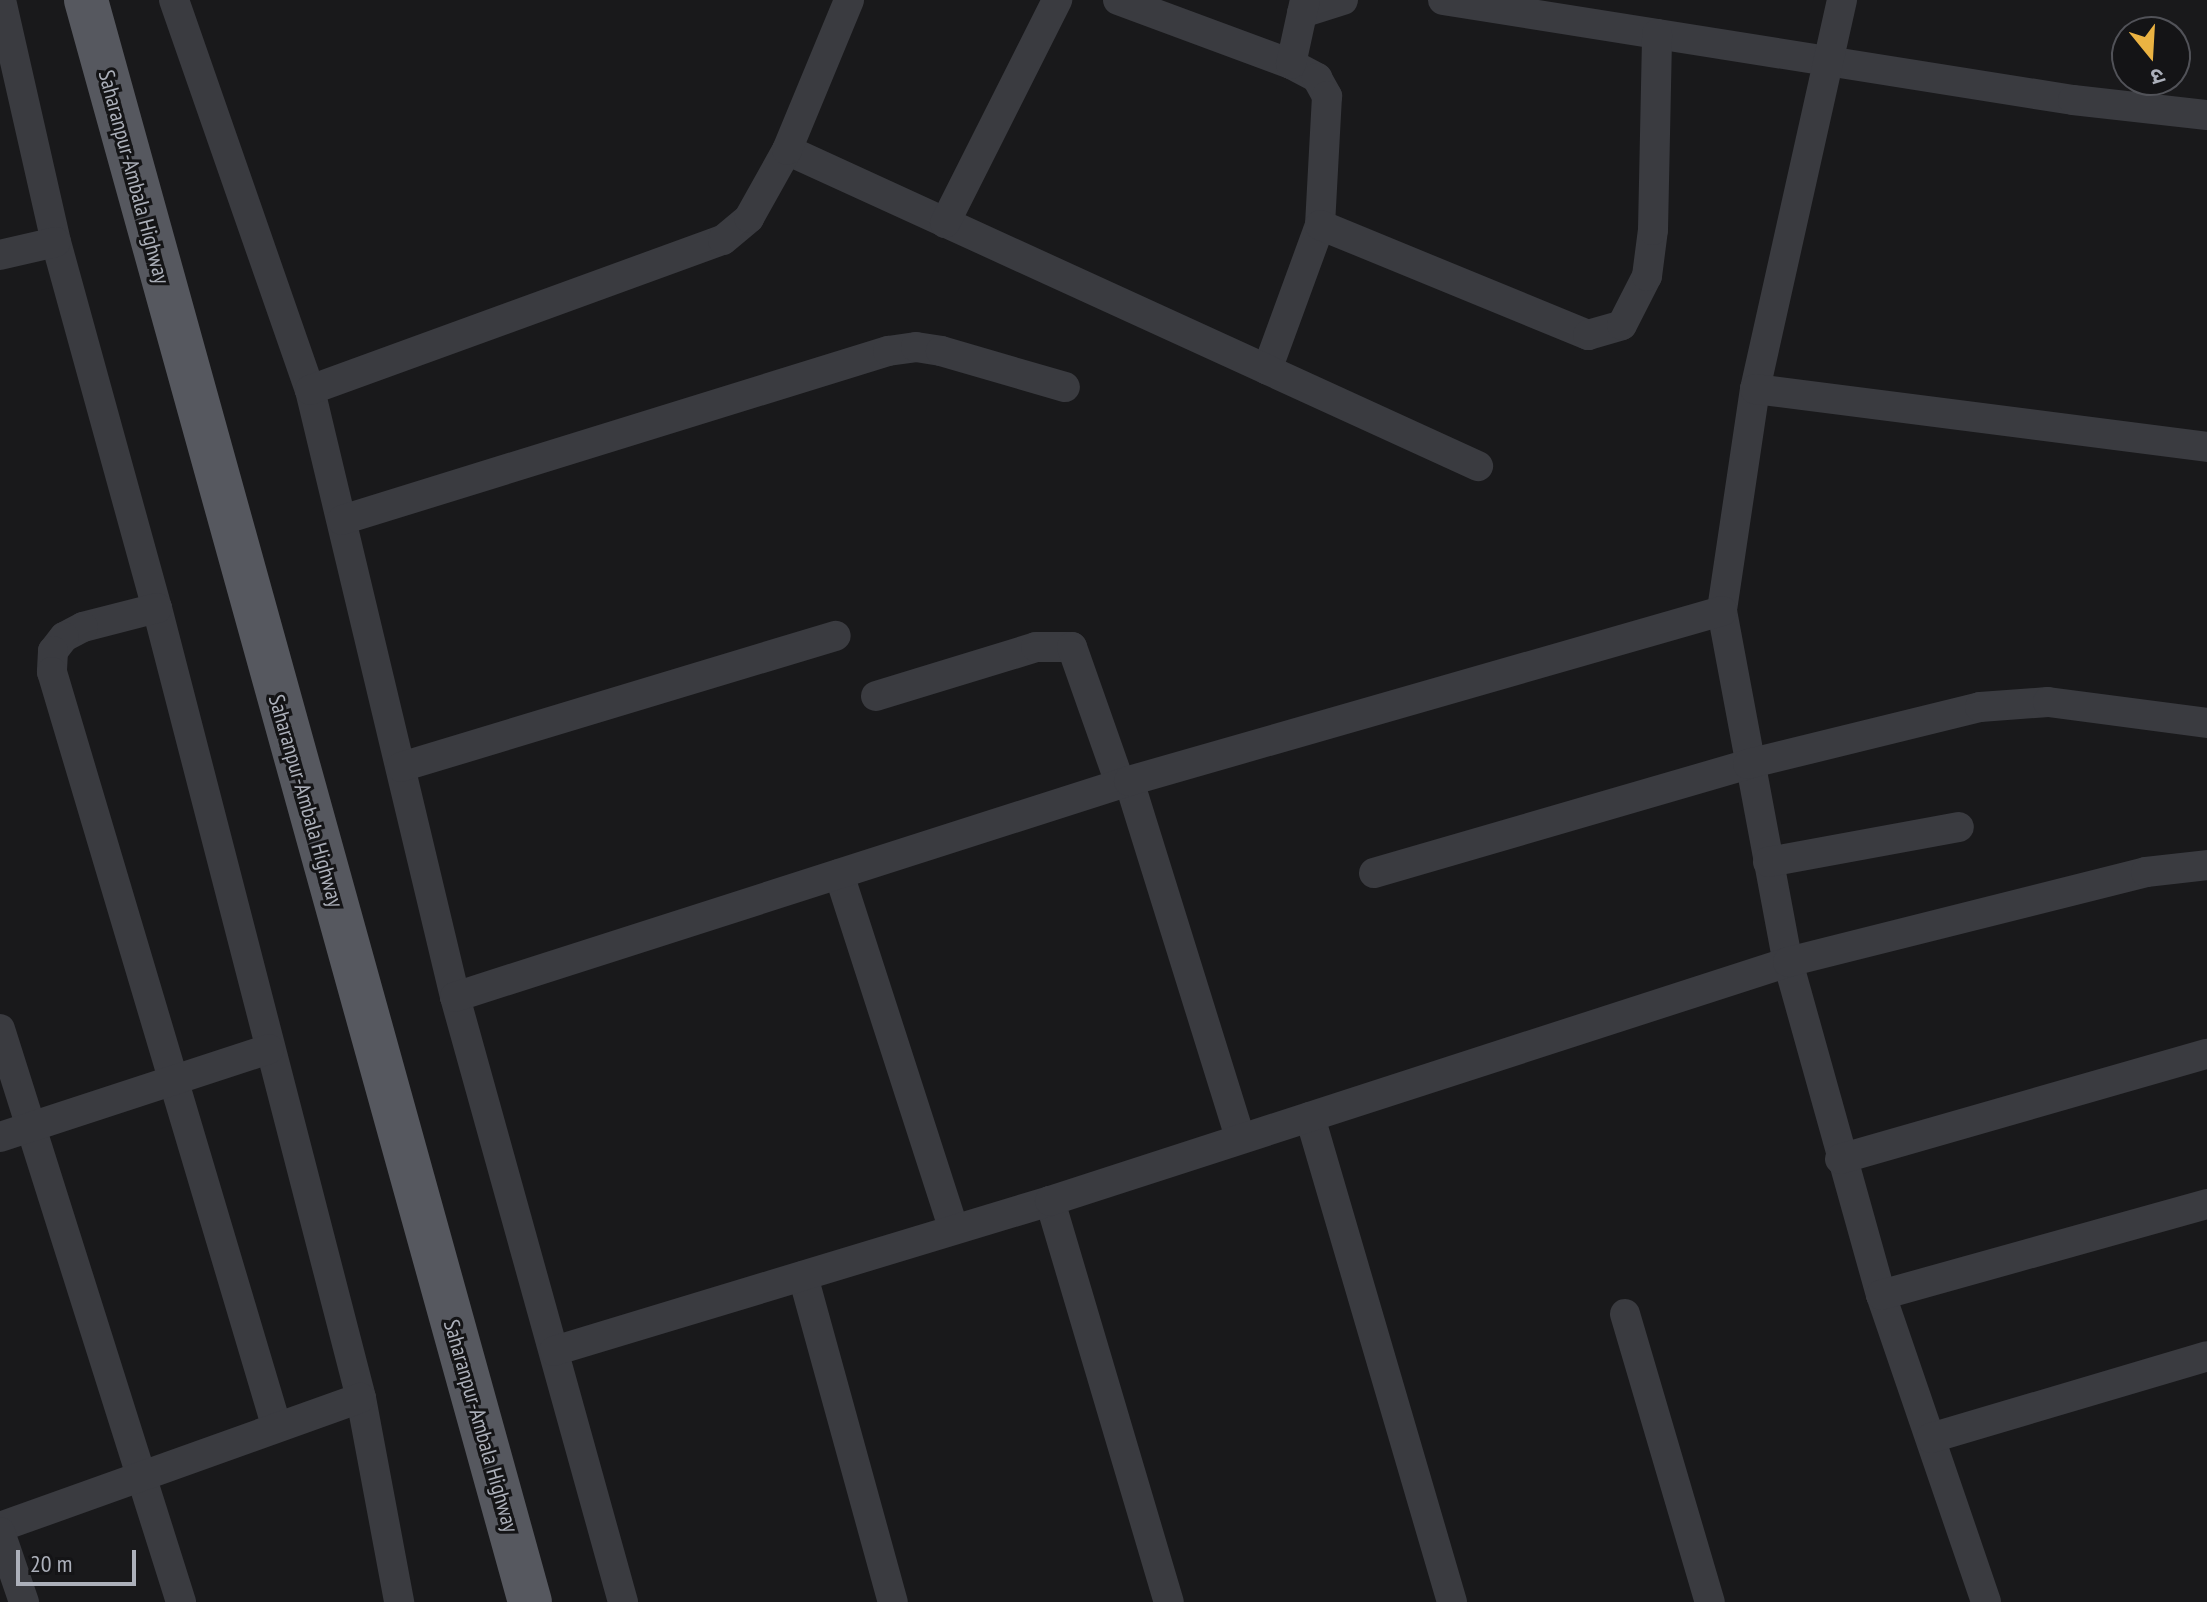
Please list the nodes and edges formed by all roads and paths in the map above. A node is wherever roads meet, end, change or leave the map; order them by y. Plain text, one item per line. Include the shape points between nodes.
1 (1, 0) edge
2 (86, 0) edge
3 (174, 0) edge
4 (849, 0) edge
5 (1057, 0) edge
6 (1118, 0) edge
7 (1343, 0) edge
8 (1443, 0) edge
9 (1842, 0) edge
10 (1304, 6) edge
11 (1657, 34) junction
12 (1827, 59) junction
13 (1291, 64) junction
14 (2207, 115) edge
15 (787, 150) junction
16 (945, 223) junction
17 (1320, 225) junction
18 (56, 242) junction
19 (0, 255) edge
20 (1267, 370) junction
21 (1065, 387) dead end
22 (1755, 389) junction
23 (310, 390) junction
24 (2207, 447) edge
25 (1478, 466) dead end
26 (342, 520) junction
27 (157, 608) junction
28 (1722, 611) junction
29 (836, 636) dead end
30 (876, 696) dead end
31 (2207, 723) edge
32 (1748, 764) junction
33 (401, 767) junction
34 (1125, 782) junction
35 (1959, 827) dead end
36 (1768, 862) junction
37 (2207, 865) edge
38 (1374, 873) dead end
39 (839, 874) junction
40 (1788, 962) junction
41 (455, 997) junction
42 (0, 1029) edge
43 (269, 1049) junction
44 (2207, 1054) edge
45 (169, 1081) junction
46 (1310, 1117) junction
47 (30, 1127) junction
48 (0, 1137) edge
49 (1240, 1138) junction
50 (1840, 1159) junction
51 (1050, 1201) junction
52 (2207, 1204) edge
53 (953, 1227) junction
54 (803, 1276) junction
55 (1881, 1295) junction
56 (1625, 1314) dead end
57 (554, 1351) junction
58 (2207, 1356) edge
59 (361, 1398) junction
60 (276, 1425) junction
61 (1931, 1438) junction
62 (140, 1477) junction
63 (0, 1530) edge
64 (24, 1602) edge
65 (181, 1602) edge
66 (399, 1602) edge
67 (530, 1602) edge
68 (623, 1602) edge
69 (893, 1602) edge
70 (1169, 1602) edge
71 (1452, 1602) edge
72 (1710, 1602) edge
73 (1986, 1602) edge

1 - 18 street
2 - 67 main road, Saharanpur-Ambala Highway
3 - 23 street
4 - 15 street
5 - 16 street
6 - 13 street
7 - 10 street
8 - 11 street
9 - 12 street
10 - 13 street
11 - 12 street
11 - 17 street via 1653,230 1647,276 1622,325 1588,335
12 - 14 street via 2073,100
12 - 22 street
13 - 17 street via 1317,78 1327,96
15 - 16 street
15 - 23 street via 749,218 723,240
16 - 20 street
17 - 20 street
18 - 19 street
18 - 27 street
20 - 25 street
21 - 26 street via 941,351 888,351
22 - 24 street
22 - 28 street
23 - 26 street
26 - 33 street
27 - 43 street
27 - 45 street via 64,637 53,651 52,672
28 - 32 street
28 - 34 street
29 - 33 street
30 - 34 street via 1036,647 1072,647
31 - 32 street via 2012,702
32 - 36 street
32 - 38 street
33 - 41 street
34 - 39 street
34 - 49 street
35 - 36 street
36 - 40 street
37 - 40 street via 2146,872
39 - 41 street
39 - 53 street
40 - 46 street
40 - 50 street
41 - 57 street
42 - 47 street
43 - 45 street
43 - 59 street
44 - 50 street
45 - 47 street
45 - 60 street
46 - 49 street
46 - 71 street
47 - 48 street
47 - 62 street
49 - 51 street
50 - 55 street
51 - 53 street
51 - 70 street
52 - 55 street
53 - 54 street
54 - 57 street
54 - 69 street
55 - 61 street
56 - 72 street
57 - 68 street
58 - 61 street
59 - 60 street
59 - 66 street
60 - 62 street
61 - 73 street
62 - 63 street
62 - 65 street
63 - 64 street

